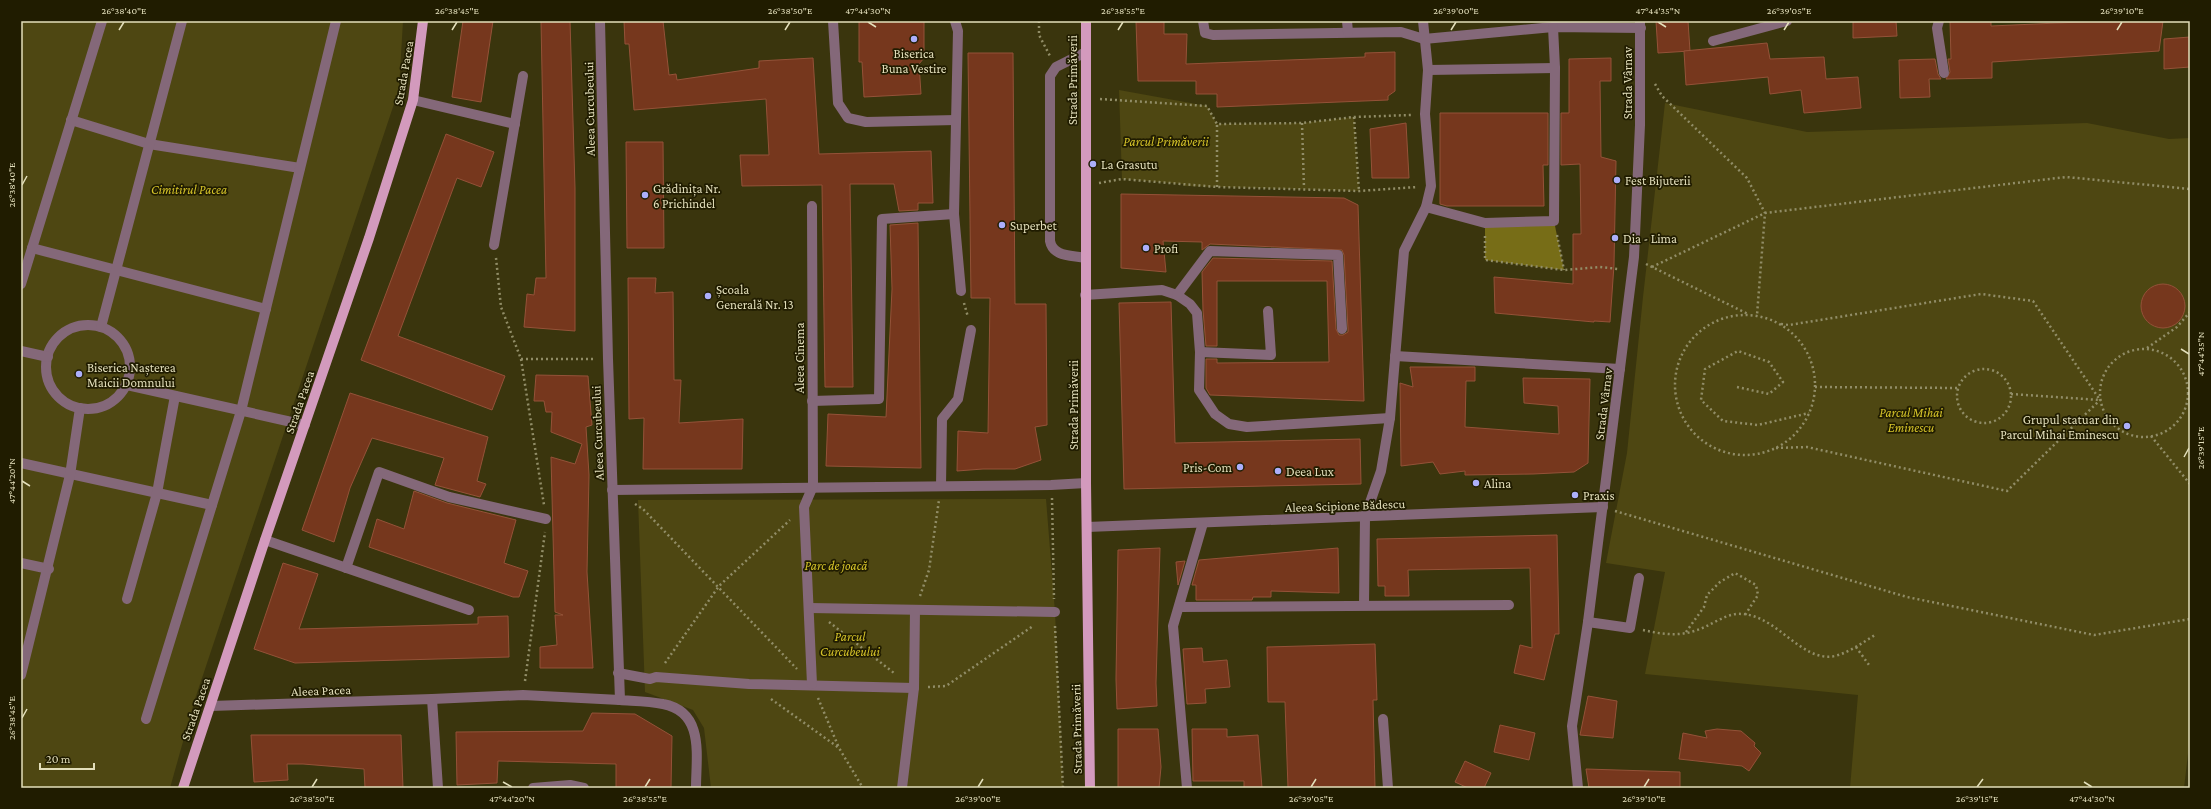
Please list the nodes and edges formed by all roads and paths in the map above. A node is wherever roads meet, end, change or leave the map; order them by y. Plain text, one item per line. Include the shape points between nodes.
1 (102, 21) edge
2 (182, 21) edge
3 (336, 21) edge
4 (423, 21) edge
5 (600, 21) edge
6 (833, 21) edge
7 (955, 21) edge
8 (1039, 21) edge
9 (1086, 21) edge
10 (1203, 21) edge
11 (1347, 21) edge
12 (1424, 21) edge
13 (1787, 21) edge
14 (1939, 21) edge
15 (1640, 24) edge
16 (1553, 28) junction
17 (1348, 32) junction
18 (1424, 39) junction
19 (1713, 40) dead end
20 (1086, 52) junction
21 (1640, 60) junction
22 (1056, 67) junction
23 (1555, 68) junction
24 (1428, 70) junction
25 (1944, 73) dead end
26 (523, 76) dead end
27 (1086, 99) junction
28 (413, 100) junction
29 (1425, 114) junction
30 (1354, 117) junction
31 (71, 120) junction
32 (956, 120) junction
33 (1302, 123) junction
34 (515, 124) junction
35 (1217, 124) junction
36 (149, 144) junction
37 (300, 168) junction
38 (1085, 186) junction
39 (1431, 186) junction
40 (1217, 188) junction
41 (1304, 188) junction
42 (2190, 189) edge
43 (1359, 190) junction
44 (812, 206) dead end
45 (1426, 207) junction
46 (1765, 213) junction
47 (954, 214) junction
48 (1554, 221) junction
49 (1485, 223) junction
50 (494, 245) joint
51 (32, 248) junction
52 (1634, 257) junction
53 (1085, 258) junction
54 (1652, 267) junction
55 (116, 269) junction
56 (1564, 270) junction
57 (1632, 272) junction
58 (21, 284) edge
59 (961, 291) joint
60 (1085, 295) junction
61 (1177, 295) junction
62 (266, 309) junction
63 (1268, 311) dead end
64 (2190, 312) edge
65 (1748, 314) junction
66 (1757, 315) junction
67 (1780, 324) junction
68 (101, 327) junction
69 (1342, 329) dead end
70 (971, 330) joint
71 (2146, 348) junction
72 (21, 351) edge
73 (1200, 352) junction
74 (1395, 356) junction
75 (48, 357) junction
76 (522, 359) junction
77 (608, 360) junction
78 (1620, 369) junction
79 (127, 385) junction
80 (1737, 387) dead end
81 (1815, 387) junction
82 (1959, 388) junction
83 (2011, 394) junction
84 (175, 396) junction
85 (2100, 400) junction
86 (2189, 400) edge
87 (812, 401) junction
88 (80, 408) junction
89 (241, 411) junction
90 (1810, 413) junction
91 (1390, 418) junction
92 (305, 425) junction
93 (2151, 436) junction
94 (1776, 448) junction
95 (21, 463) edge
96 (70, 475) junction
97 (1086, 483) junction
98 (2190, 484) edge
99 (1051, 485) junction
100 (813, 486) junction
101 (941, 486) junction
102 (612, 490) junction
103 (156, 493) junction
104 (212, 505) junction
105 (804, 507) junction
106 (1603, 507) junction
107 (1365, 517) junction
108 (546, 518) junction
109 (1203, 523) junction
110 (1087, 527) junction
111 (265, 540) junction
112 (21, 564) edge
113 (346, 568) junction
114 (48, 569) junction
115 (1639, 578) dead end
116 (718, 586) junction
117 (126, 599) dead end
118 (1364, 605) junction
119 (1509, 606) dead end
120 (1180, 607) junction
121 (810, 608) junction
122 (468, 610) dead end
123 (914, 610) junction
124 (1055, 612) junction
125 (1745, 615) junction
126 (2190, 619) edge
127 (1588, 622) junction
128 (1034, 626) dead end
129 (1630, 628) junction
130 (1686, 633) junction
131 (1875, 634) dead end
132 (1856, 647) junction
133 (1869, 665) dead end
134 (618, 673) junction
135 (21, 675) edge
136 (656, 677) junction
137 (812, 684) junction
138 (914, 688) junction
139 (523, 695) junction
140 (768, 698) dead end
141 (432, 700) junction
142 (620, 700) junction
143 (210, 706) junction
144 (146, 719) dead end
145 (1383, 719) dead end
146 (839, 748) junction
147 (183, 788) edge
148 (438, 788) edge
149 (533, 788) edge
150 (584, 788) edge
151 (696, 788) edge
152 (863, 788) edge
153 (902, 788) edge
154 (1063, 788) edge
155 (1090, 788) edge
156 (1188, 788) edge
157 (1388, 788) edge
158 (1578, 788) edge

1 - 31 street
2 - 36 street
3 - 37 street
4 - 28 main road, Strada Pacea
5 - 77 street, Aleea Curcubeului
6 - 32 street via 838,103 848,118 866,122
7 - 32 street via 958,31
8 - 22 path via 1039,35
9 - 20 main road, Strada Primăverii
10 - 17 street via 1205,33 1213,35
11 - 17 street
12 - 18 street
13 - 19 street
14 - 25 street via 1937,28
15 - 16 street
15 - 21 street, Strada Vârnav
16 - 18 street
16 - 23 street
17 - 18 street via 1401,32
18 - 24 street
20 - 22 street
20 - 27 main road, Strada Primăverii
21 - 46 path via 1662,96 1747,178
21 - 52 street, Strada Vârnav
22 - 53 street via 1050,76 1050,241 1052,248 1058,253
23 - 24 street
23 - 48 street
24 - 29 street
26 - 34 street
27 - 35 path via 1207,106
27 - 38 main road, Strada Primăverii
28 - 34 street
28 - 92 main road, Strada Pacea
29 - 30 path
29 - 39 street
30 - 33 path
30 - 43 path
31 - 36 street
31 - 51 street
32 - 47 street
33 - 35 path
33 - 41 path
34 - 50 street
35 - 40 path
36 - 37 street
36 - 55 street
37 - 62 street
38 - 40 path via 1122,179
38 - 53 main road, Strada Primăverii
39 - 43 path
39 - 45 street
40 - 41 path
41 - 43 path
42 - 46 path via 2066,178
44 - 87 street, Aleea Cinema
45 - 49 street
45 - 74 street via 1404,251
46 - 54 path
46 - 66 path
47 - 59 street
47 - 87 street via 882,219 879,399
48 - 49 street
48 - 56 path
49 - 56 path via 1485,260
50 - 76 path via 501,307
51 - 55 street
51 - 58 street
52 - 54 path
52 - 57 street, Strada Vârnav
53 - 60 main road, Strada Primăverii
54 - 65 path
55 - 62 street
55 - 68 street
56 - 57 path via 1600,267
57 - 78 street, Strada Vârnav
59 - 70 path
60 - 61 street via 1162,290
60 - 97 main road, Strada Primăverii
61 - 69 street via 1210,251 1338,255
61 - 73 street via 1190,304 1197,313
62 - 89 street
63 - 73 street via 1271,355
64 - 71 path via 2178,327
65 - 66 path
65 - 94 path via 1725,317 1704,327 1687,343 1677,364 1674,387 1678,410 1690,431 1708,446 1730,454 1754,455
66 - 67 path
67 - 81 path via 1795,336 1806,351 1814,368
67 - 85 path via 1789,325 1981,294 2033,301
68 - 75 street via 88,325 63,334 53,344
68 - 79 street via 123,344 129,357
70 - 101 street via 958,399 942,419
71 - 85 path via 2121,355 2111,363 2100,387
71 - 86 path via 2161,352 2183,371 2188,385
72 - 75 street
73 - 91 street via 1199,390 1206,404 1229,424 1247,427
74 - 78 street
74 - 91 street
75 - 88 street via 46,370 57,395 67,404
76 - 77 path
76 - 108 path
77 - 102 street, Aleea Curcubeului
78 - 106 street, Strada Vârnav
79 - 84 street
79 - 88 street via 119,396 107,405 94,409
80 - 90 path via 1769,394 1783,382 1769,362 1738,351 1705,369 1701,400 1723,421 1758,425
81 - 82 path
81 - 90 path
82 - 83 path via 1970,373 1988,369 2004,378
82 - 83 path via 1961,408 1969,418 1977,422 1990,422 2001,417 2009,407
83 - 85 path
84 - 89 street
84 - 103 street
85 - 93 path via 2105,413 2118,428 2137,436
85 - 94 path via 2007,491 1807,447
86 - 93 path via 2184,413 2175,424 2164,432
87 - 100 street, Aleea Cinema
88 - 96 street
89 - 92 street
89 - 104 street
90 - 94 path via 1802,427
91 - 107 street via 1381,471
92 - 111 main road, Strada Pacea
93 - 98 path
95 - 96 street
96 - 103 street
96 - 114 street
97 - 99 street
97 - 110 main road, Strada Primăverii
99 - 101 street
99 - 124 path
100 - 101 street
100 - 102 street
100 - 105 street
101 - 123 path via 929,570
102 - 116 path via 643,509
102 - 134 street, Aleea Curcubeului
103 - 104 street
103 - 117 street
104 - 144 street
105 - 116 path
105 - 121 street
106 - 107 street, Aleea Scipione Bădescu
106 - 126 path via 1907,597 2094,635
106 - 127 street, Strada Vârnav
107 - 109 street, Aleea Scipione Bădescu
107 - 118 street
108 - 113 street via 449,497 379,472
108 - 139 path
109 - 110 street, Aleea Scipione Bădescu
109 - 120 street
110 - 155 main road, Strada Primăverii
111 - 113 street
111 - 143 main road, Strada Pacea
112 - 114 street
113 - 122 street
114 - 135 street
115 - 129 street
116 - 136 path
116 - 137 path
118 - 119 street
118 - 120 street
120 - 156 street via 1173,626
121 - 123 street
121 - 137 street
121 - 138 path
123 - 124 street
123 - 138 street
124 - 154 path
125 - 130 path via 1736,614
125 - 130 path via 1758,595 1756,585 1736,573 1720,582 1707,595 1704,607
125 - 132 path via 1766,621 1818,656 1834,656
127 - 129 street
127 - 158 street, Strada Vârnav via 1572,726
128 - 138 path via 946,686
129 - 130 path via 1667,635
131 - 132 path
132 - 133 path
134 - 136 street via 650,679
134 - 142 street, Aleea Curcubeului
136 - 137 street via 749,684
137 - 138 street
137 - 146 path
138 - 153 street
139 - 141 street, Aleea Pacea
139 - 142 street, Aleea Pacea
140 - 146 path
141 - 143 street, Aleea Pacea
141 - 148 street
142 - 151 street via 664,704 684,713 694,725
143 - 147 main road, Strada Pacea
145 - 157 street
146 - 152 path
149 - 150 street via 570,785

